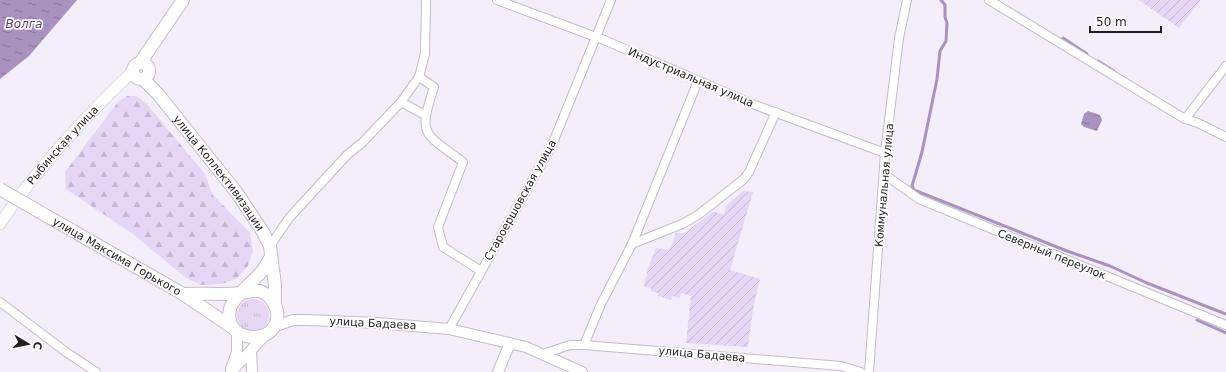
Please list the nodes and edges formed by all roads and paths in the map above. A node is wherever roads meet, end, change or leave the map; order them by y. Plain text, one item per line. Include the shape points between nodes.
1 (183, 0) edge
2 (426, 0) edge
3 (497, 0) edge
4 (611, 0) edge
5 (907, 0) edge
6 (989, 0) edge
7 (596, 37) junction
8 (1226, 66) edge
9 (142, 71) junction
10 (419, 78) junction
11 (698, 81) junction
12 (401, 102) junction
13 (776, 112) junction
14 (425, 115) junction
15 (1185, 119) junction
16 (1226, 137) edge
17 (886, 153) junction
18 (884, 174) junction
19 (0, 189) edge
20 (0, 224) edge
21 (632, 244) junction
22 (270, 252) junction
23 (481, 271) junction
24 (243, 293) junction
25 (183, 294) junction
26 (0, 302) edge
27 (276, 308) junction
28 (307, 320) junction
29 (1226, 325) edge
30 (449, 329) junction
31 (235, 330) junction
32 (269, 331) junction
33 (510, 342) junction
34 (584, 345) junction
35 (250, 351) junction
36 (543, 354) junction
37 (95, 372) edge
38 (230, 372) edge
39 (252, 372) edge
40 (498, 372) edge
41 (582, 372) edge
42 (860, 372) edge
43 (869, 372) edge

1 - 9 main road via 152,46
2 - 10 street via 425,54
3 - 7 street, Индустриальная улица
4 - 7 street, Староершовская улица
5 - 17 street, Коммунальная улица via 899,38
6 - 15 street
7 - 11 street, Индустриальная улица
7 - 23 street, Староершовская улица via 552,145
8 - 15 street
9 - 20 main road, Рыбинская улица via 111,92 27,186
9 - 22 main road, улица Коллективизации via 236,193 263,232
10 - 12 street
10 - 14 street via 434,87
11 - 13 street, Индустриальная улица
11 - 21 street
12 - 14 street
12 - 22 street via 347,155 300,207
13 - 17 street, Индустриальная улица
13 - 21 street via 744,179 698,215
14 - 23 street via 425,129 429,135 463,162 438,227 443,247
15 - 16 street
17 - 18 street, Коммунальная улица
18 - 29 street, Северный переулок via 920,199
18 - 43 street, Коммунальная улица
19 - 25 main road, улица Максима Горького, bridge
21 - 34 street via 601,304
22 - 24 main road via 264,269
22 - 27 main road, улица Коллективизации
23 - 30 street, Староершовская улица
24 - 25 main road, улица Максима Горького
24 - 27 main road via 254,290 264,293
24 - 31 main road via 234,300 230,311 229,316
25 - 31 main road, улица Максима Горького
26 - 37 street
27 - 28 street, улица Бадаева via 294,318
27 - 32 main road
28 - 30 street, улица Бадаева
28 - 32 street, улица Бадаева via 293,320
30 - 33 street, улица Бадаева
31 - 32 main road via 248,338 259,337
31 - 38 street via 237,352
32 - 35 street
33 - 36 street, улица Бадаева
33 - 40 street
34 - 36 street, улица Бадаева via 570,345
34 - 42 street, улица Бадаева via 842,366
35 - 38 street
35 - 39 street
36 - 41 street, улица Бадаева

